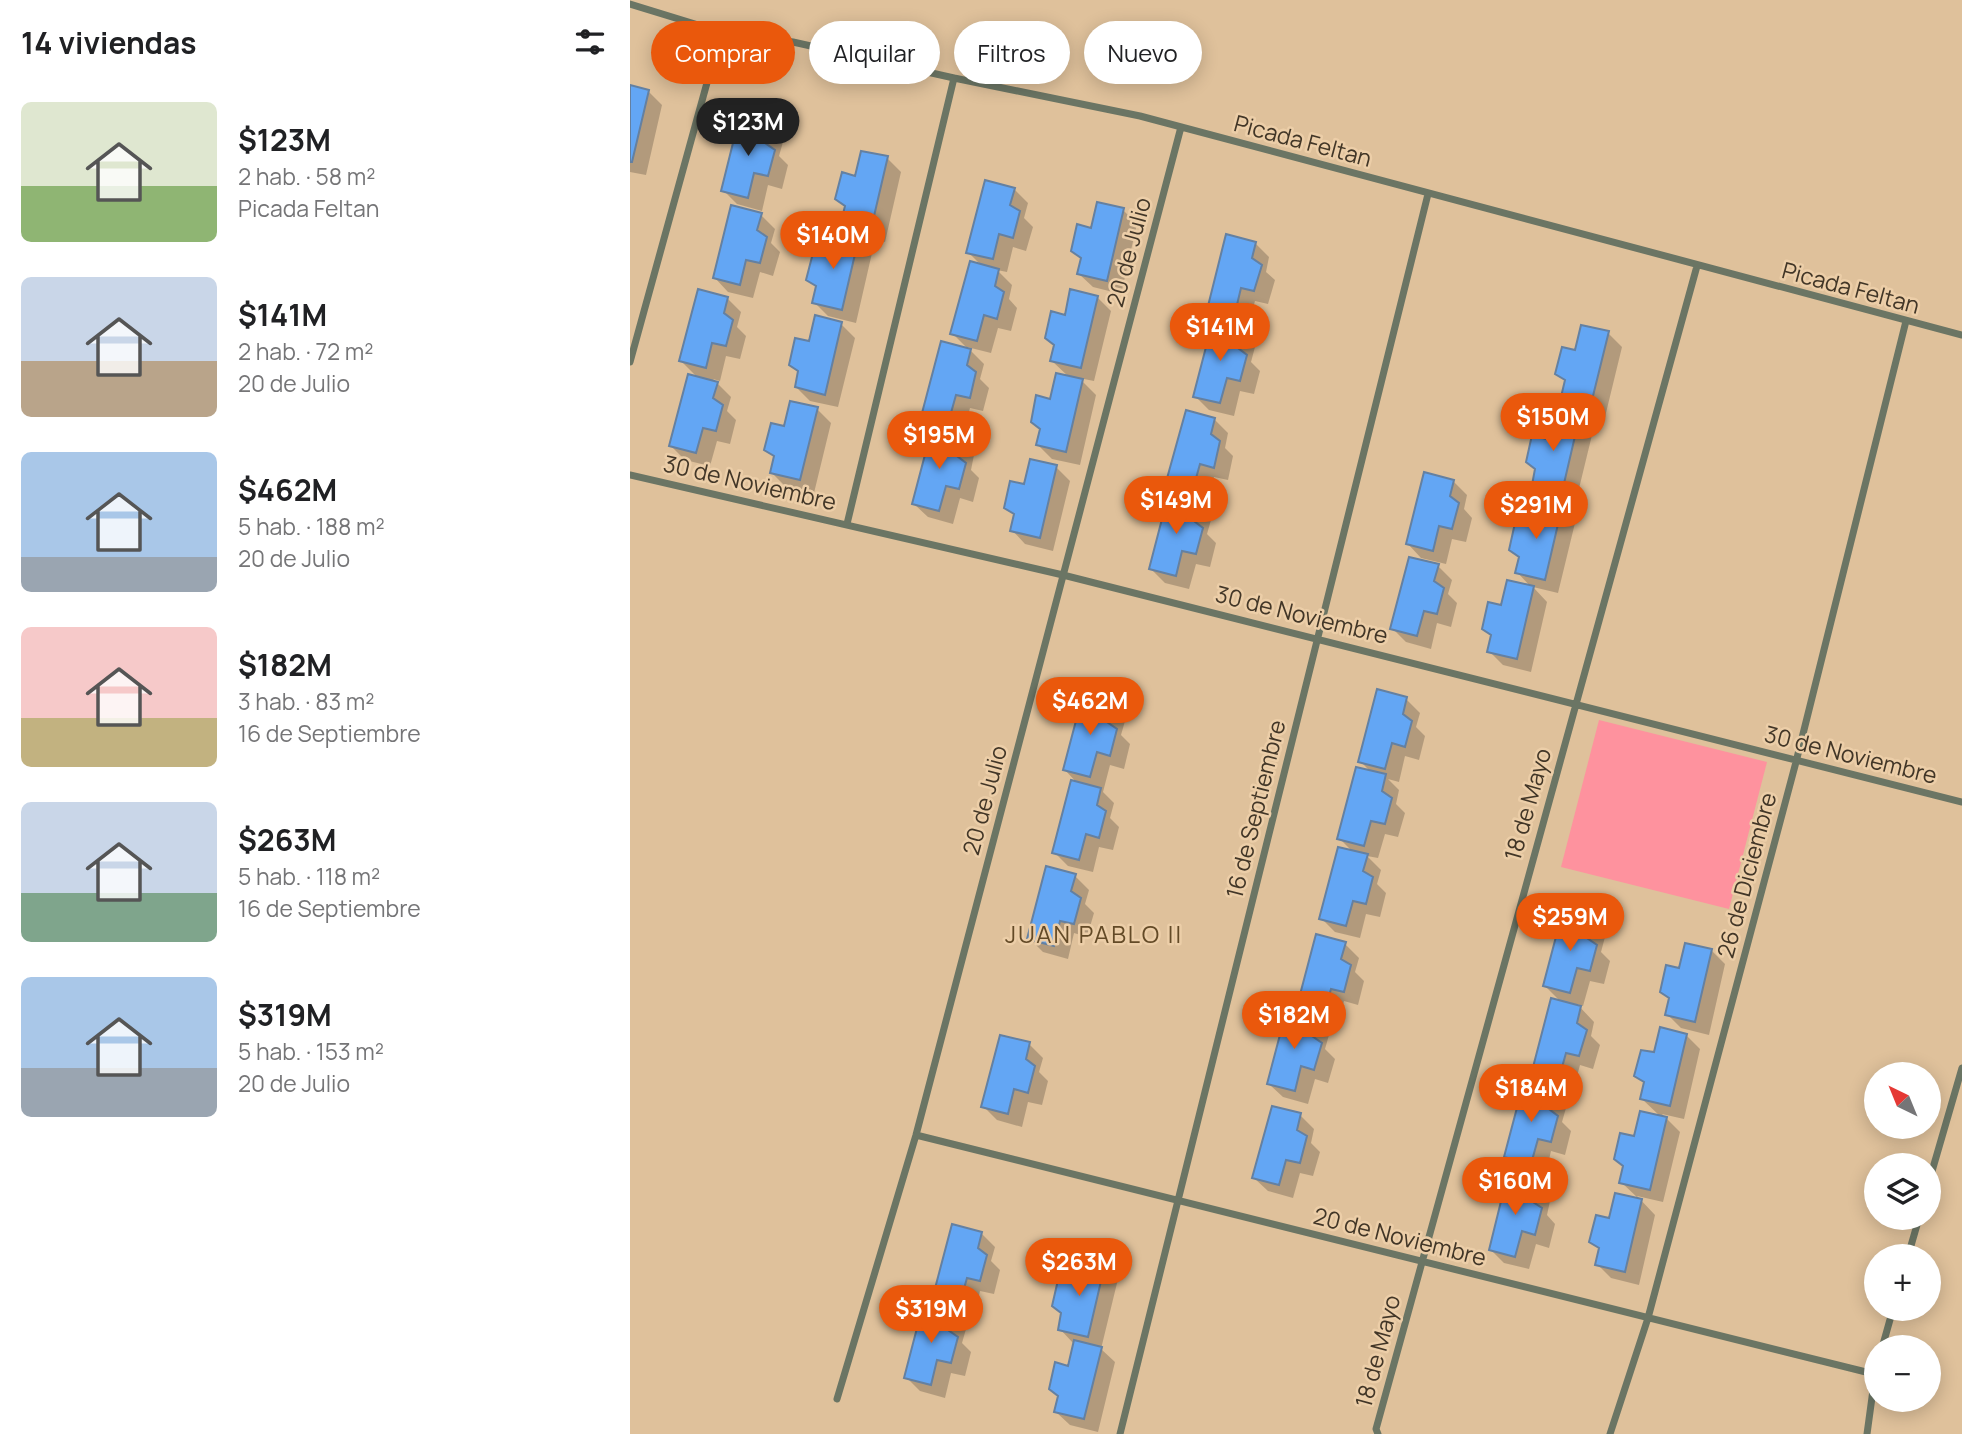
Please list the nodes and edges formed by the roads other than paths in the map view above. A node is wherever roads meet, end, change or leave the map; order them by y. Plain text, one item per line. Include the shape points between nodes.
1 (630, 4) edge
2 (685, 21) edge
3 (795, 42) edge
4 (954, 78) joint
5 (707, 84) edge
6 (983, 84) edge
7 (1181, 127) junction
8 (1428, 194) junction
9 (1697, 266) junction
10 (1906, 321) junction
11 (1962, 335) edge
12 (630, 362) edge
13 (630, 475) edge
14 (846, 524) junction
15 (1063, 575) junction
16 (1317, 638) junction
17 (1576, 703) junction
18 (1797, 762) junction
19 (1962, 802) edge
20 (1962, 1068) edge
21 (915, 1135) junction
22 (1937, 1153) edge
23 (1179, 1201) junction
24 (1422, 1261) junction
25 (1648, 1318) junction
26 (1864, 1368) edge
27 (837, 1399) dead end
28 (1870, 1412) edge
29 (1120, 1434) edge
30 (1378, 1434) edge
31 (1610, 1434) edge
32 (1867, 1434) edge

1 - 2 street, Picada Feltan
3 - 4 street, Picada Feltan
4 - 14 street
5 - 12 street
6 - 7 street, Picada Feltan
7 - 8 street, Picada Feltan
7 - 15 street, 20 de Julio
8 - 9 street, Picada Feltan
8 - 16 street, 16 de Septiembre
9 - 10 street, Picada Feltan
9 - 17 street, 18 de Mayo
10 - 11 street, Picada Feltan
10 - 18 street, 26 de Diciembre
13 - 14 street, 30 de Noviembre
14 - 15 street, 30 de Noviembre
15 - 16 street, 30 de Noviembre
15 - 21 street, 20 de Julio
16 - 17 street, 30 de Noviembre
16 - 23 street, 16 de Septiembre
17 - 18 street, 30 de Noviembre
17 - 24 street, 18 de Mayo
18 - 19 street, 30 de Noviembre
18 - 25 street, 26 de Diciembre
20 - 22 street
21 - 23 street, 20 de Noviembre
21 - 27 street, 20 de Julio
23 - 24 street, 20 de Noviembre
23 - 29 street, 16 de Septiembre
24 - 25 street, 20 de Noviembre
24 - 30 street, 18 de Mayo
25 - 26 street, 20 de Noviembre
25 - 31 street, 26 de Diciembre
28 - 32 street

